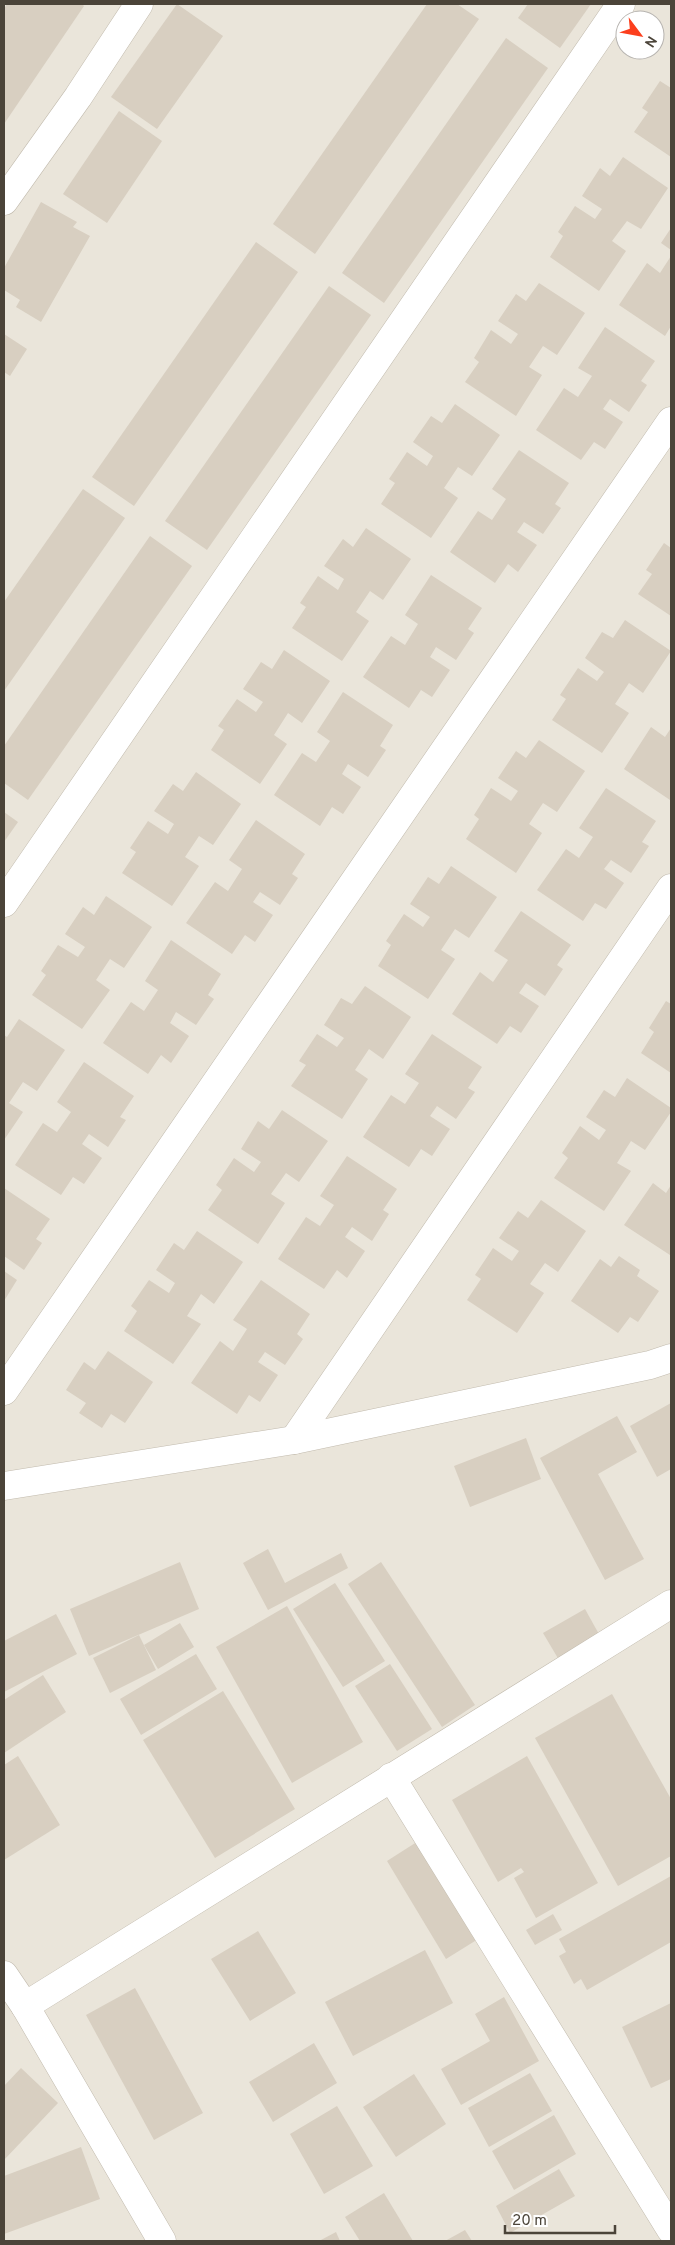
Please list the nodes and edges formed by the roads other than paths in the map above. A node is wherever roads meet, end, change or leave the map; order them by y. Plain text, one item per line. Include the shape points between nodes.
1 (139, 4) edge
2 (621, 4) edge
3 (4, 200) edge
4 (671, 421) edge
5 (671, 888) edge
6 (4, 903) edge
7 (671, 1358) edge
8 (4, 1391) edge
9 (294, 1440) junction
10 (4, 1486) edge
11 (671, 1604) edge
12 (390, 1777) junction
13 (4, 1975) edge
14 (25, 2006) junction
15 (671, 2230) edge
16 (162, 2241) edge

1 - 3 street via 78,97
2 - 6 street
4 - 8 street
5 - 9 street
7 - 9 street
9 - 10 street
11 - 12 street
12 - 14 street
12 - 15 street
13 - 14 street
14 - 16 street

